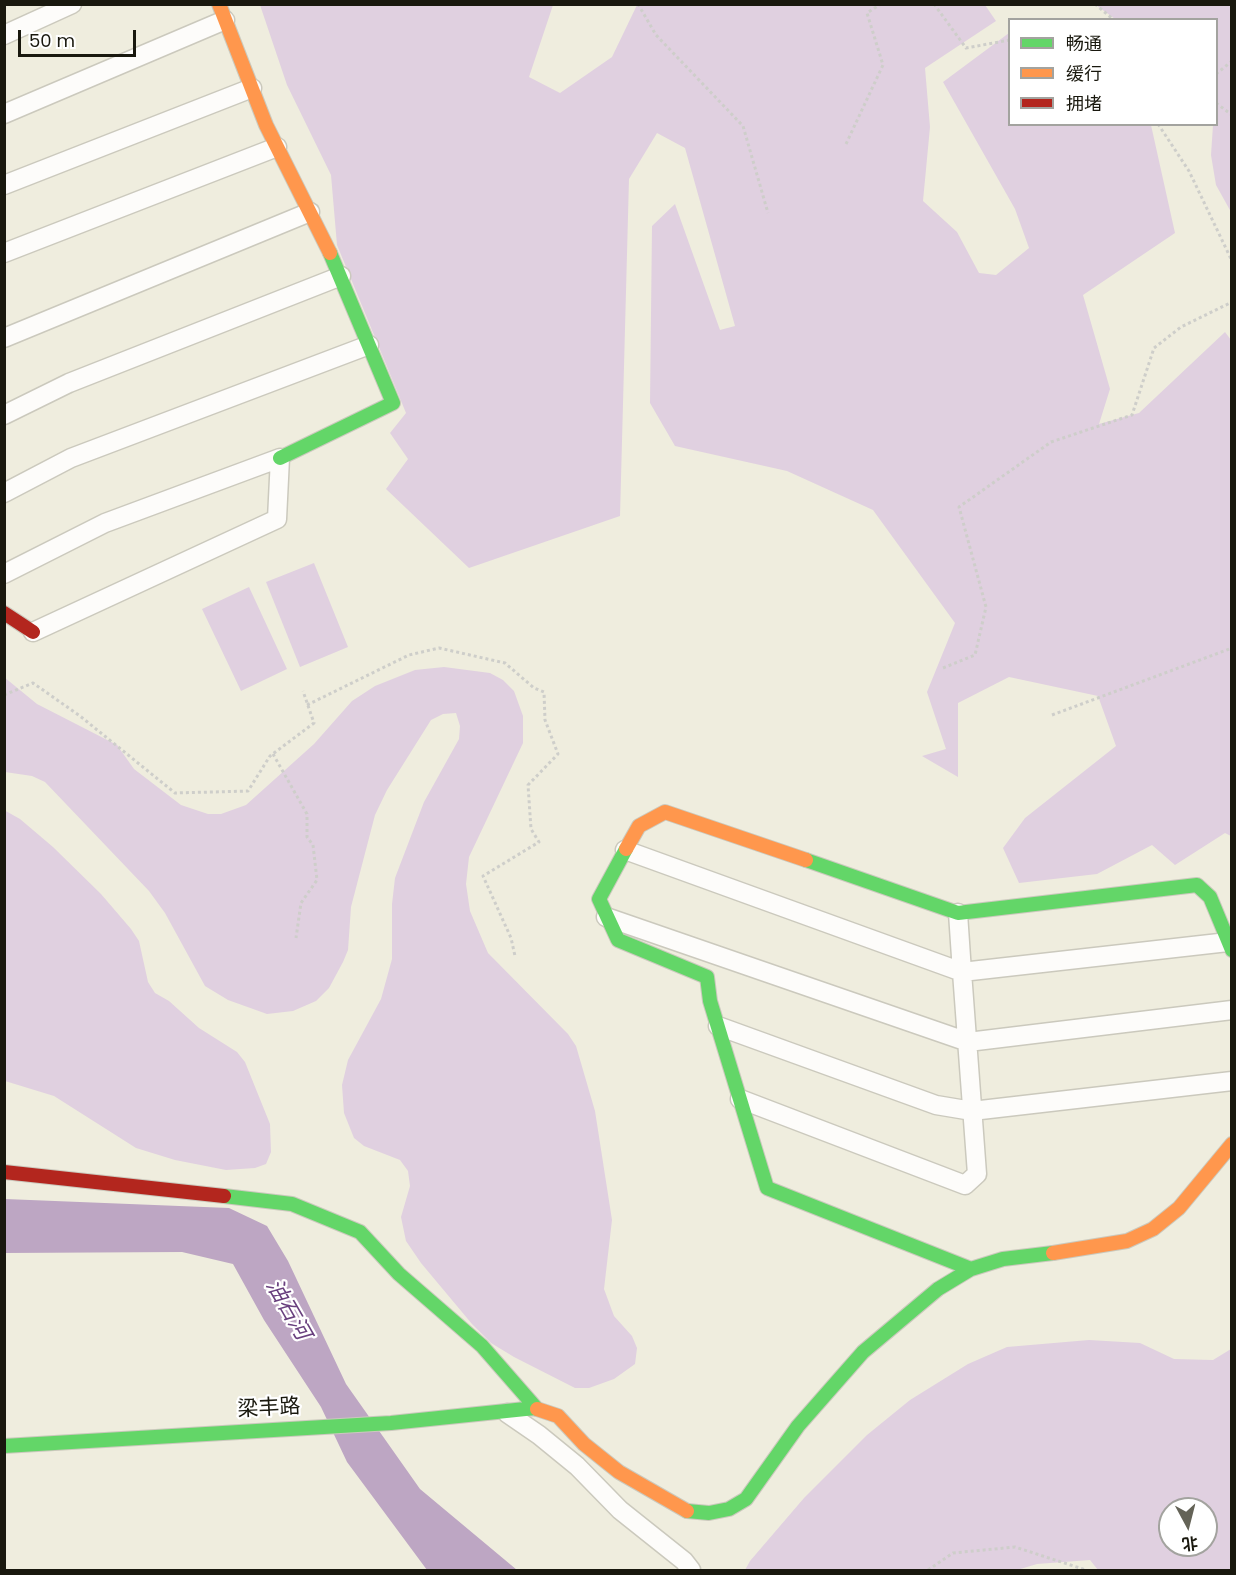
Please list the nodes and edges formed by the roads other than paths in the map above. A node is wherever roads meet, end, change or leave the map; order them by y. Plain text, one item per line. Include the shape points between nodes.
1 (72, 4) edge
2 (222, 12) edge
3 (4, 35) edge
4 (252, 88) junction
5 (4, 114) edge
6 (277, 147) junction
7 (4, 185) edge
8 (310, 212) junction
9 (4, 253) edge
10 (341, 276) junction
11 (4, 338) edge
12 (369, 345) junction
13 (4, 415) edge
14 (280, 458) junction
15 (4, 493) edge
16 (4, 574) edge
17 (4, 613) edge
18 (33, 632) joint
19 (625, 850) junction
20 (958, 913) junction
21 (606, 917) junction
22 (1230, 946) edge
23 (962, 972) junction
24 (1232, 1010) edge
25 (718, 1026) junction
26 (968, 1042) junction
27 (1232, 1081) edge
28 (740, 1100) junction
29 (972, 1111) junction
30 (1232, 1144) edge
31 (4, 1172) edge
32 (971, 1269) junction
33 (535, 1408) junction
34 (507, 1413) junction
35 (4, 1446) edge
36 (691, 1570) edge

1 - 3 street
2 - 4 street
2 - 5 street
4 - 6 street
4 - 7 street
6 - 8 street
6 - 9 street
8 - 10 street
8 - 11 street
10 - 12 street
10 - 13 street via 69,383
12 - 14 street via 393,403
12 - 15 street via 72,458
14 - 16 street via 105,523
14 - 18 street via 277,519
17 - 18 street
19 - 20 street via 639,826 665,812
19 - 21 street via 599,899
19 - 23 street
20 - 22 street via 1197,885 1210,897
20 - 23 street
21 - 25 street via 618,940 707,977
21 - 26 street
22 - 23 street
23 - 26 street
24 - 26 street
25 - 28 street
25 - 29 street via 936,1105
26 - 29 street
27 - 29 street
28 - 29 street via 965,1185 977,1174
28 - 32 street via 767,1188
30 - 32 street via 1179,1208 1154,1229 1091,1249 1003,1259
31 - 33 street via 292,1204 360,1232 399,1274 482,1347
32 - 33 street via 938,1288 863,1352 798,1426 746,1499 729,1509 709,1514 689,1512 619,1472 584,1444 558,1416
33 - 34 street, 梁丰路
34 - 35 street, 梁丰路
34 - 36 street via 577,1466 620,1510

